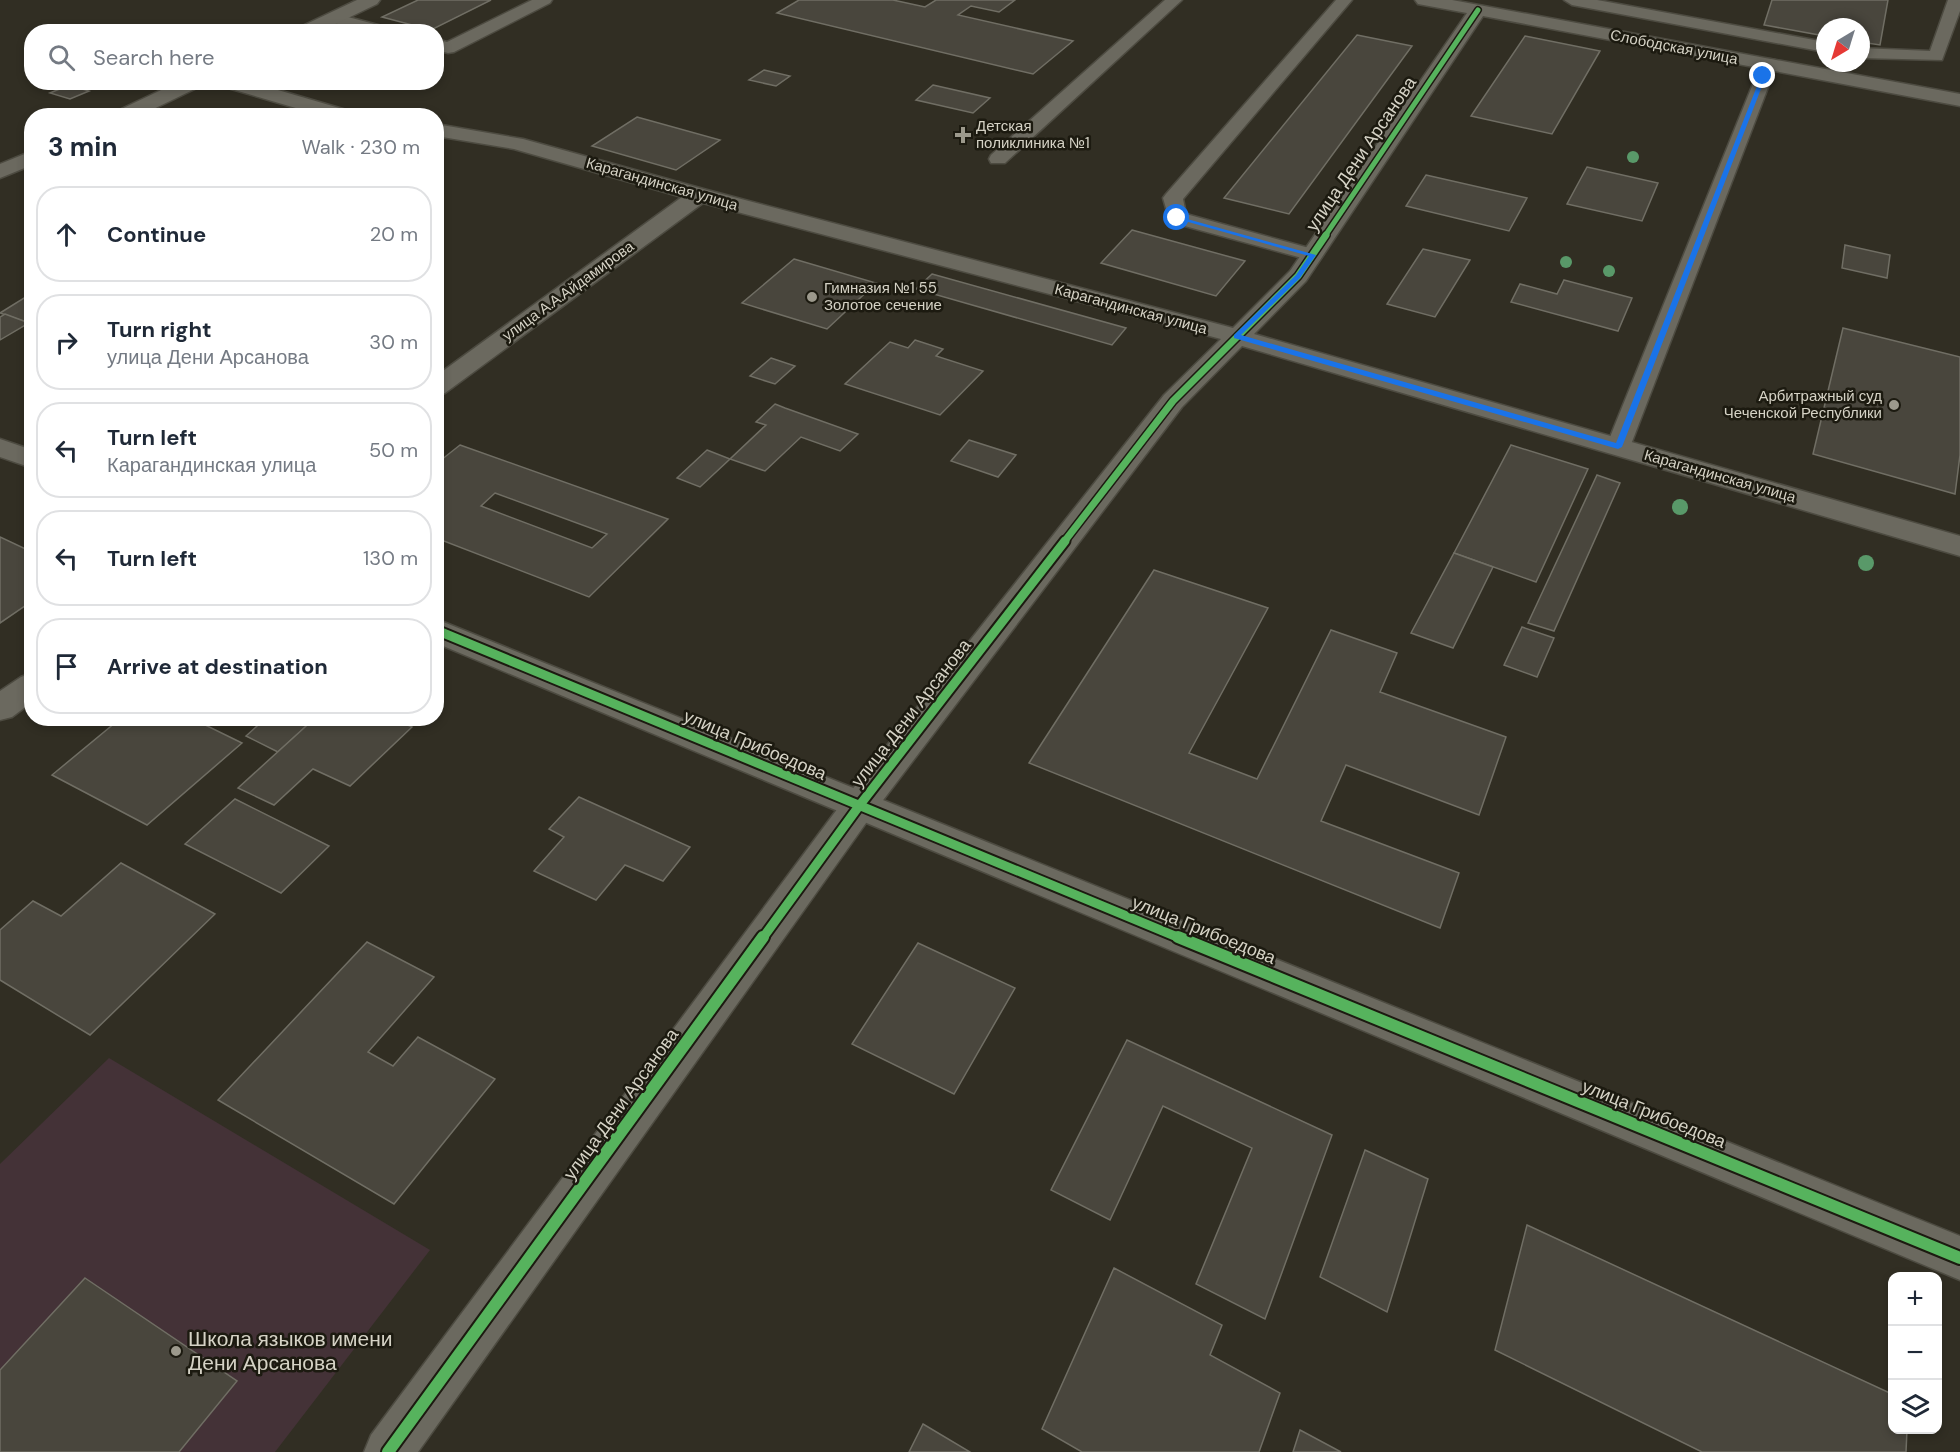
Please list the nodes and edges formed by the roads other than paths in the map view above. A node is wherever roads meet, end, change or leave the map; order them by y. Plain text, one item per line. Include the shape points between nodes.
1 (371, 0) edge
2 (1174, 0) edge
3 (1344, 0) edge
4 (1424, 0) edge
5 (1572, 0) edge
6 (1956, 0) edge
7 (545, 3) edge
8 (1478, 10) junction
9 (333, 18) junction
10 (321, 24) edge
11 (356, 24) edge
12 (1816, 44) edge
13 (444, 47) edge
14 (1870, 53) edge
15 (1769, 64) junction
16 (177, 90) edge
17 (256, 90) edge
18 (1960, 100) edge
19 (140, 108) edge
20 (318, 108) edge
21 (444, 131) edge
22 (998, 159) dead end
23 (24, 161) edge
24 (0, 172) edge
25 (699, 195) junction
26 (1313, 255) junction
27 (1236, 336) junction
28 (444, 382) edge
29 (0, 447) edge
30 (1618, 447) junction
31 (24, 457) edge
32 (1960, 546) edge
33 (444, 633) edge
34 (24, 691) edge
35 (0, 708) edge
36 (859, 806) junction
37 (1960, 1258) edge
38 (388, 1452) edge

1 - 9 street
2 - 22 lane
3 - 26 lane via 1173,198 1177,218
4 - 8 street, Слободская улица
5 - 12 lane
6 - 14 lane via 1936,56
7 - 13 lane
8 - 15 street, Слободская улица
8 - 26 street, улица Дени Арсанова
9 - 10 street
9 - 11 lane
15 - 18 street, Слободская улица
15 - 30 lane
16 - 19 street
17 - 20 street
21 - 25 street, Карагандинская улица via 516,143
23 - 24 street
25 - 27 street, Карагандинская улица
25 - 28 street, улица А.А.Айдамирова
26 - 27 street, улица Дени Арсанова via 1298,276
27 - 30 street, Карагандинская улица
27 - 36 street, улица Дени Арсанова via 1173,401
29 - 31 street
30 - 32 street, Карагандинская улица
33 - 36 street, улица Грибоедова
34 - 35 street
36 - 37 street, улица Грибоедова
36 - 38 street, улица Дени Арсанова

